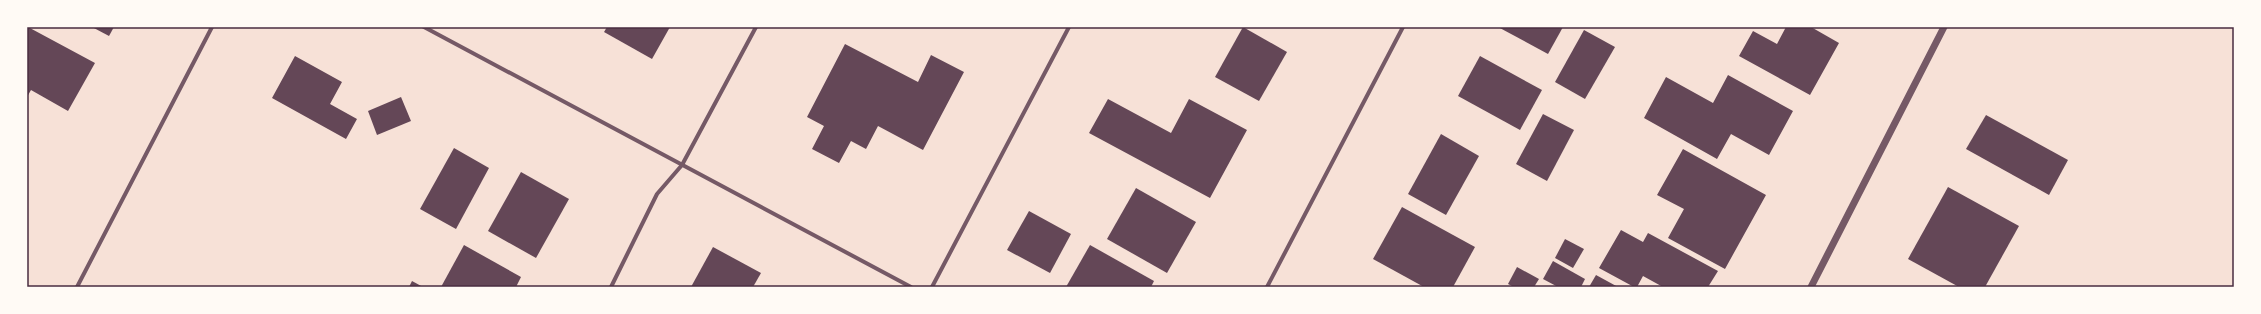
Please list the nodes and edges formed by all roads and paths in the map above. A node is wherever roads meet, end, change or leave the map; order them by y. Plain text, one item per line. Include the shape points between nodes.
1 (212, 27) edge
2 (424, 27) edge
3 (756, 27) edge
4 (1069, 27) edge
5 (1403, 27) edge
6 (1944, 27) edge
7 (682, 165) junction
8 (77, 287) edge
9 (611, 287) edge
10 (911, 287) edge
11 (932, 287) edge
12 (1267, 287) edge
13 (1811, 287) edge

1 - 8 street
2 - 7 street
3 - 7 street
4 - 11 street
5 - 12 street
6 - 13 street
7 - 9 street via 657,194
7 - 10 street

